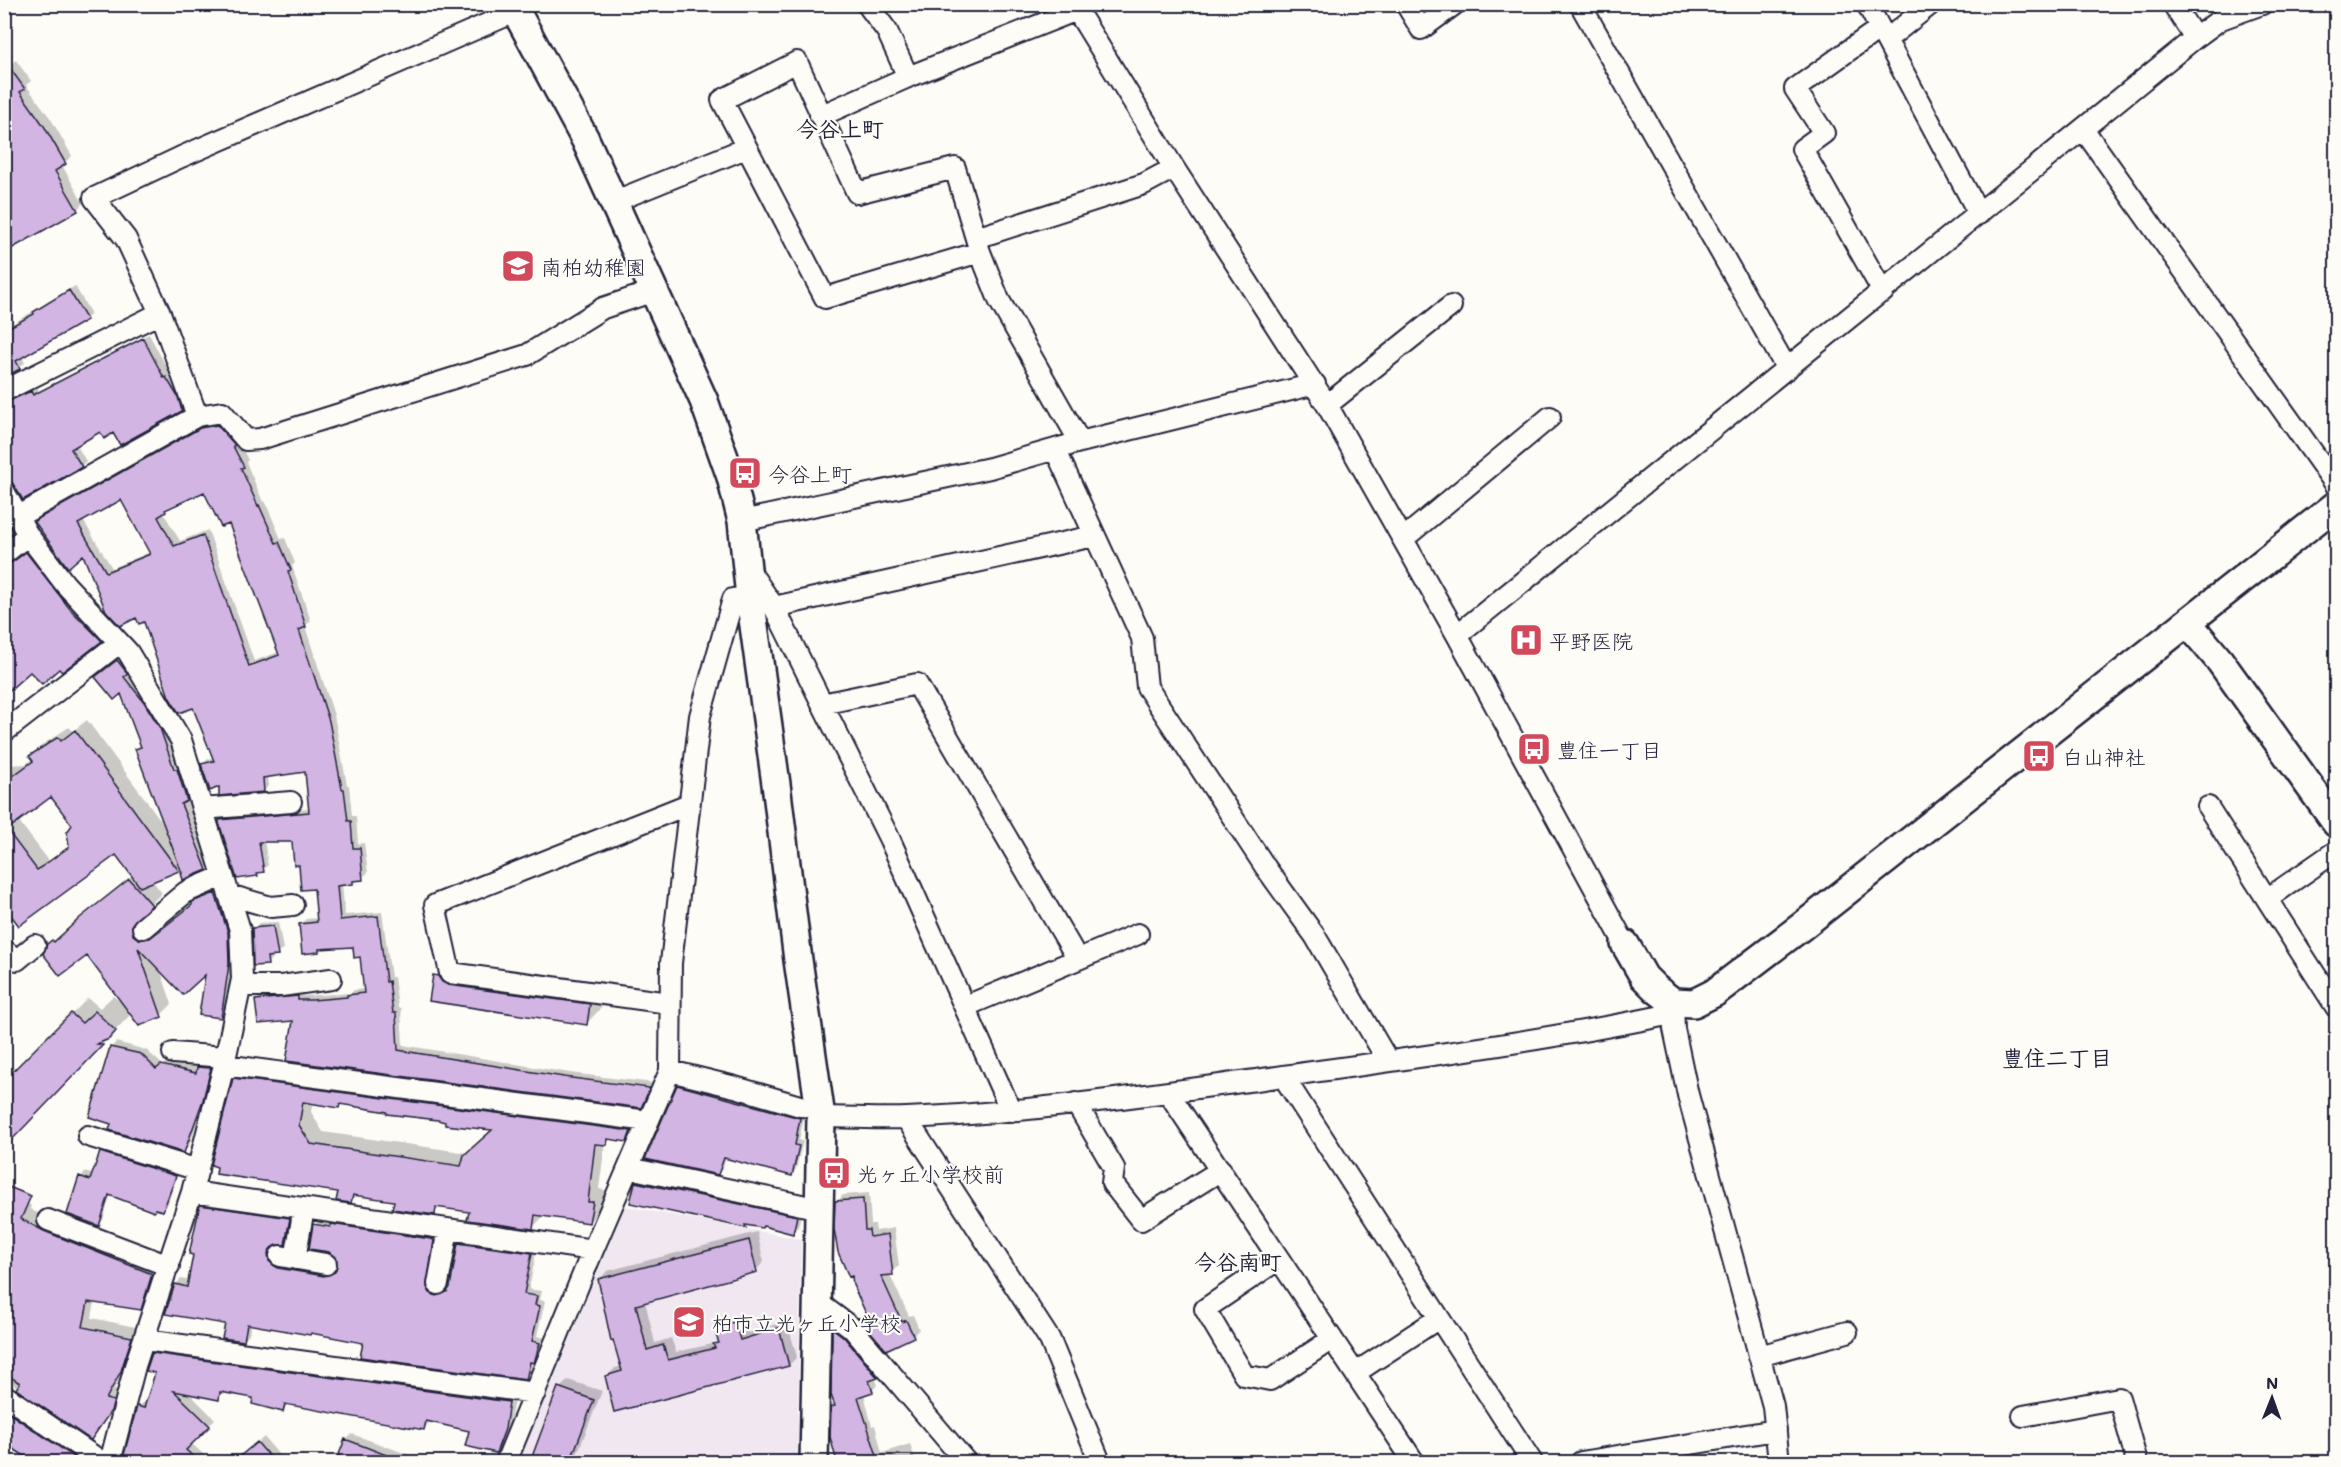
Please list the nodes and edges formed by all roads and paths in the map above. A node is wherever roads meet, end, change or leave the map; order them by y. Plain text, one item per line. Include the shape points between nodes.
1 (867, 4) edge
2 (1406, 4) edge
3 (1455, 4) edge
4 (1580, 4) edge
5 (1867, 4) edge
6 (1931, 4) edge
7 (2173, 4) edge
8 (2262, 4) edge
9 (1075, 7) edge
10 (514, 8) edge
11 (1883, 34) junction
12 (2195, 38) junction
13 (908, 77) junction
14 (820, 116) junction
15 (2084, 130) junction
16 (746, 148) junction
17 (1174, 168) junction
18 (613, 202) junction
19 (1979, 214) junction
20 (978, 245) junction
21 (654, 291) junction
22 (1883, 292) junction
23 (1451, 306) dead end
24 (160, 313) junction
25 (1787, 369) junction
26 (1315, 384) junction
27 (4, 391) edge
28 (1327, 405) junction
29 (198, 416) junction
30 (1550, 417) dead end
31 (1080, 442) junction
32 (1056, 451) junction
33 (2337, 485) edge
34 (4, 491) edge
35 (2337, 505) edge
36 (19, 516) junction
37 (742, 521) junction
38 (28, 535) junction
39 (1094, 536) junction
40 (1403, 539) junction
41 (4, 554) edge
42 (762, 602) junction
43 (2188, 623) junction
44 (1457, 635) junction
45 (119, 643) junction
46 (822, 704) junction
47 (4, 732) edge
48 (291, 802) dead end
49 (689, 804) junction
50 (2208, 807) dead end
51 (202, 809) junction
52 (2337, 823) edge
53 (2337, 850) edge
54 (223, 876) junction
55 (229, 895) junction
56 (2267, 899) junction
57 (293, 905) dead end
58 (143, 928) dead end
59 (1138, 934) dead end
60 (1625, 944) joint
61 (35, 945) dead end
62 (4, 950) edge
63 (1077, 958) junction
64 (331, 979) dead end
65 (241, 986) junction
66 (1673, 1002) junction
67 (669, 1004) junction
68 (966, 1006) junction
69 (2337, 1007) edge
70 (173, 1053) dead end
71 (225, 1061) junction
72 (1388, 1061) junction
73 (670, 1071) junction
74 (1283, 1076) junction
75 (1168, 1092) junction
76 (1076, 1103) junction
77 (1011, 1111) junction
78 (820, 1112) junction
79 (906, 1118) junction
80 (648, 1121) junction
81 (88, 1136) dead end
82 (629, 1168) junction
83 (198, 1170) junction
84 (1221, 1170) junction
85 (192, 1192) junction
86 (304, 1208) junction
87 (820, 1209) junction
88 (48, 1220) dead end
89 (448, 1229) junction
90 (593, 1250) junction
91 (1279, 1259) junction
92 (326, 1264) dead end
93 (169, 1266) junction
94 (438, 1284) dead end
95 (817, 1302) junction
96 (1438, 1318) junction
97 (1847, 1332) dead end
98 (1332, 1339) junction
99 (145, 1340) junction
100 (1759, 1356) junction
101 (1354, 1373) junction
102 (535, 1393) junction
103 (4, 1395) edge
104 (2023, 1416) dead end
105 (1776, 1430) junction
106 (112, 1462) edge
107 (506, 1462) edge
108 (814, 1462) edge
109 (966, 1462) edge
110 (1100, 1462) edge
111 (1414, 1462) edge
112 (1532, 1462) edge
113 (1581, 1462) edge
114 (1779, 1462) edge
115 (2137, 1462) edge

1 - 13 street via 888,31
2 - 3 street via 1421,29
4 - 25 street
5 - 11 street
6 - 11 street
7 - 12 street
8 - 12 street via 2221,19
9 - 13 street
9 - 17 street
10 - 18 street via 585,139
10 - 24 street via 94,198 126,239
11 - 19 street
11 - 22 street via 1795,89 1824,133 1802,149
12 - 15 street
13 - 14 street
14 - 16 street via 797,62 722,100
14 - 20 street via 857,193 955,168
15 - 19 street
15 - 33 street
16 - 18 street
16 - 20 street via 825,298
17 - 20 street via 1144,184
17 - 26 street
18 - 21 street
19 - 22 street
20 - 31 street via 999,300
21 - 29 street via 603,308 527,355 260,439 246,440 222,412
21 - 37 street via 719,438
22 - 25 street
23 - 28 street
24 - 27 street
24 - 29 street
25 - 44 street
26 - 28 street
26 - 31 street
28 - 40 street
29 - 36 street
30 - 40 street
31 - 32 street
32 - 37 street
32 - 39 street
34 - 36 street
35 - 43 street
36 - 38 street
37 - 42 street via 747,568
38 - 41 street
38 - 45 street via 65,584
39 - 42 street
39 - 72 street via 1142,638 1147,687 1315,936
40 - 44 street
42 - 46 street
42 - 49 street via 732,601 700,716
42 - 78 street via 776,784
43 - 52 street
43 - 66 street via 1714,993 1694,1003
44 - 60 street
45 - 47 street
45 - 51 street via 181,740
46 - 63 street via 917,684
46 - 68 street
48 - 51 street
49 - 67 street
49 - 67 street via 435,905 450,973
50 - 56 street
51 - 54 street
53 - 56 street
54 - 55 street
54 - 58 street via 186,892
55 - 57 street via 271,907
55 - 65 street via 240,930
56 - 69 street
59 - 63 street
60 - 66 street via 1644,977
61 - 62 street via 17,960
63 - 68 street
64 - 65 street via 281,986
65 - 71 street
66 - 72 street via 1662,1016 1644,1020
66 - 100 street via 1674,1029 1688,1095
67 - 73 street
68 - 77 street
70 - 71 street
71 - 80 street
71 - 83 street
72 - 74 street
73 - 78 street
73 - 80 street
74 - 75 street
74 - 96 street
75 - 76 street
75 - 84 street
76 - 77 street
76 - 84 street via 1114,1168 1112,1183 1141,1220
77 - 79 street
78 - 79 street
78 - 87 street
79 - 110 street via 1050,1340
80 - 82 street
81 - 83 street
82 - 87 street
82 - 90 street
83 - 85 street
84 - 91 street
85 - 86 street
85 - 93 street
86 - 89 street
86 - 92 street via 287,1257
87 - 95 street
88 - 93 street
89 - 90 street
89 - 94 street
90 - 102 street
91 - 98 street
91 - 98 street via 1205,1309 1244,1375 1270,1380
93 - 99 street
95 - 108 street
95 - 109 street via 852,1328
96 - 101 street
96 - 112 street
97 - 100 street
98 - 101 street
99 - 102 street
99 - 106 street
100 - 105 street
101 - 111 street
102 - 107 street
103 - 106 street
104 - 115 street via 2119,1398
105 - 113 street
105 - 114 street

